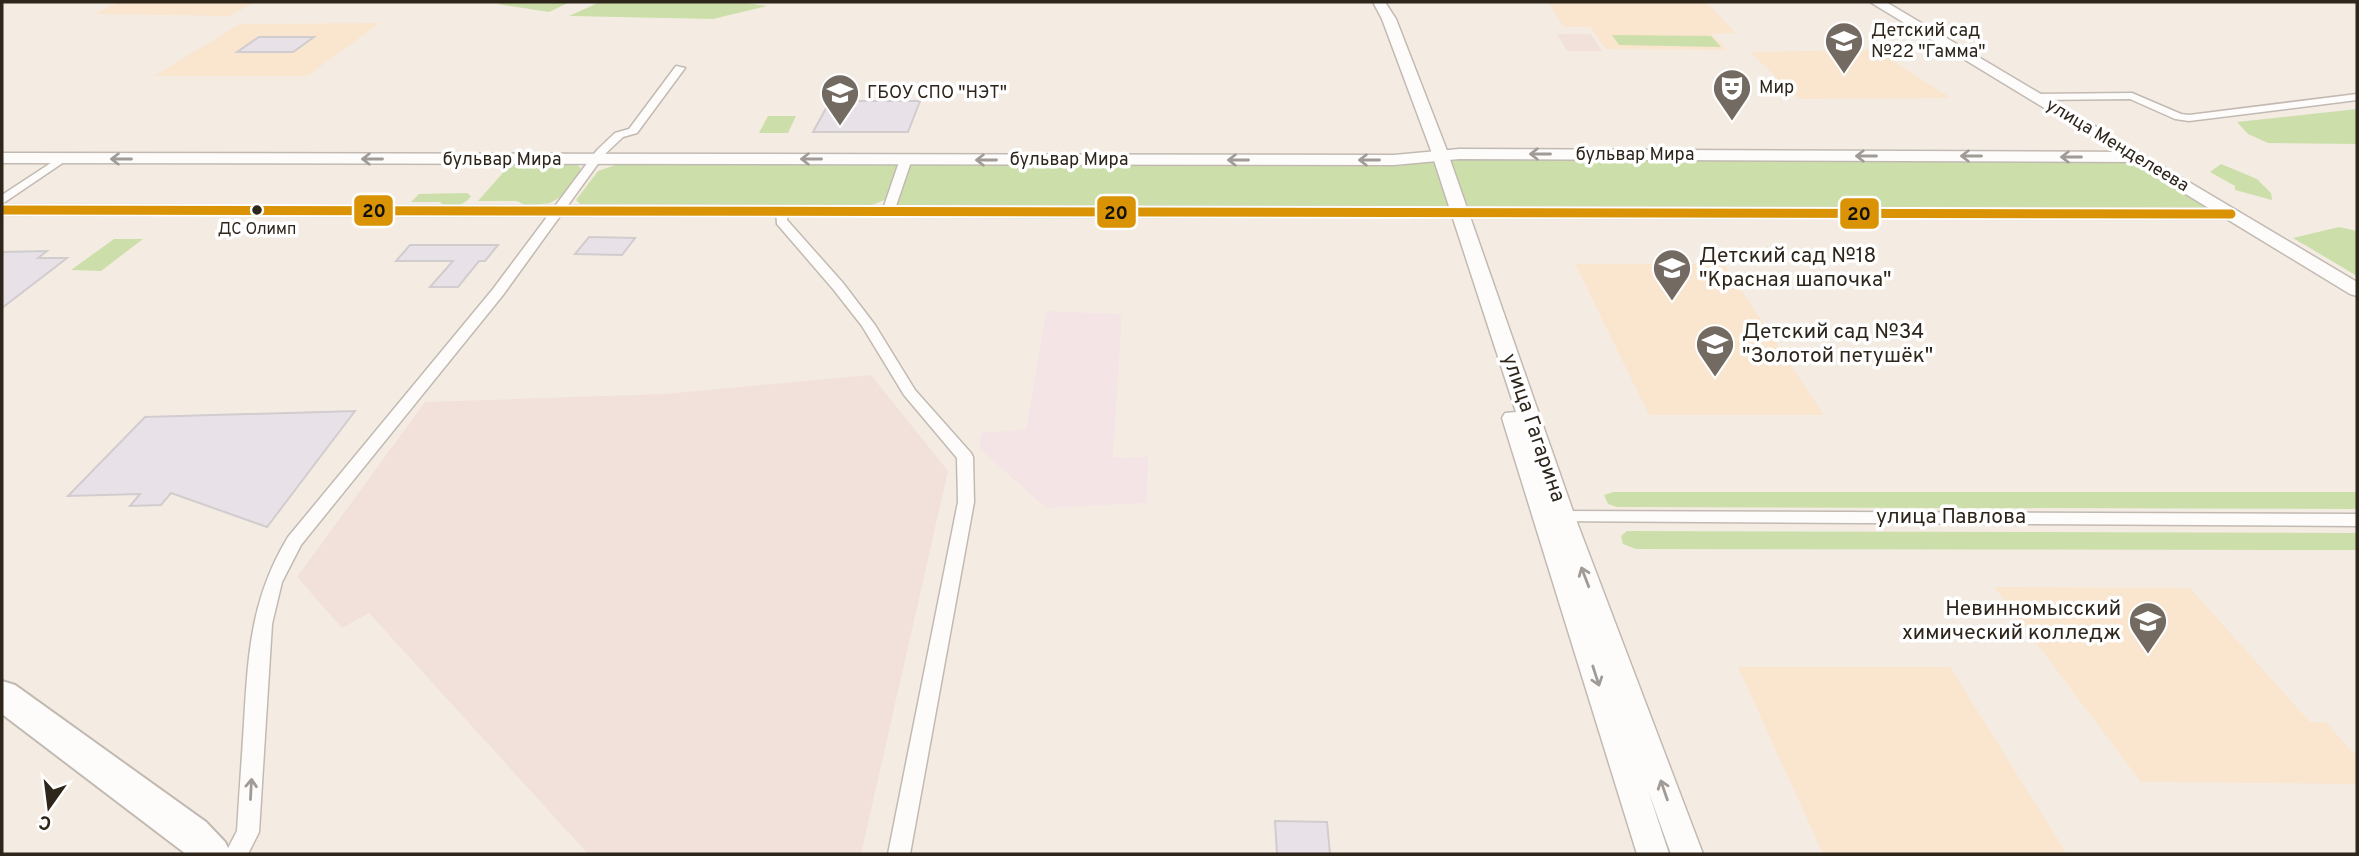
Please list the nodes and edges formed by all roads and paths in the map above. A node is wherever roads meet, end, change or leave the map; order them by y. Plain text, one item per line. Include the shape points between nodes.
1 (1369, 2) edge
2 (1379, 2) edge
3 (1877, 2) edge
4 (680, 68) dead end
5 (2036, 97) junction
6 (2357, 97) edge
7 (1432, 156) junction
8 (2135, 157) junction
9 (2, 158) edge
10 (63, 158) junction
11 (906, 159) junction
12 (596, 160) junction
13 (2, 200) edge
14 (889, 209) junction
15 (2, 210) edge
16 (560, 210) junction
17 (782, 210) junction
18 (1452, 213) junction
19 (2231, 214) junction
20 (2357, 290) edge
21 (1554, 517) junction
22 (2357, 520) edge
23 (2, 695) edge
24 (211, 854) edge
25 (236, 854) edge
26 (899, 854) edge
27 (1653, 854) edge
28 (1687, 854) edge

1 - 7 main road, улица Гагарина
2 - 7 main road, улица Гагарина via 1389,19
3 - 5 main road, улица Менделеева
4 - 12 street via 633,131 619,135
5 - 6 street via 2132,96 2189,118
5 - 8 main road, улица Менделеева
8 -> 7 street, бульвар Мира
7 -> 11 street, бульвар Мира via 1394,160
7 - 18 main road, улица Гагарина
8 - 19 main road, улица Менделеева
9 - 10 street, бульвар Мира
12 -> 10 street, бульвар Мира
10 - 13 street
11 -> 12 street, бульвар Мира
11 - 14 street
12 - 16 street
14 - 17 street
14 - 18 street
15 - 16 street
16 - 17 street
25 -> 16 street via 248,832 259,631 280,562
17 - 26 street via 781,221 846,296 909,391 965,457 966,502
18 - 19 street
18 - 21 main road, улица Гагарина
19 - 20 main road, улица Менделеева
21 - 22 street, улица Павлова
21 -> 27 main road, улица Гагарина
28 -> 21 main road, улица Гагарина via 1651,751
23 - 24 highway via 192,834

